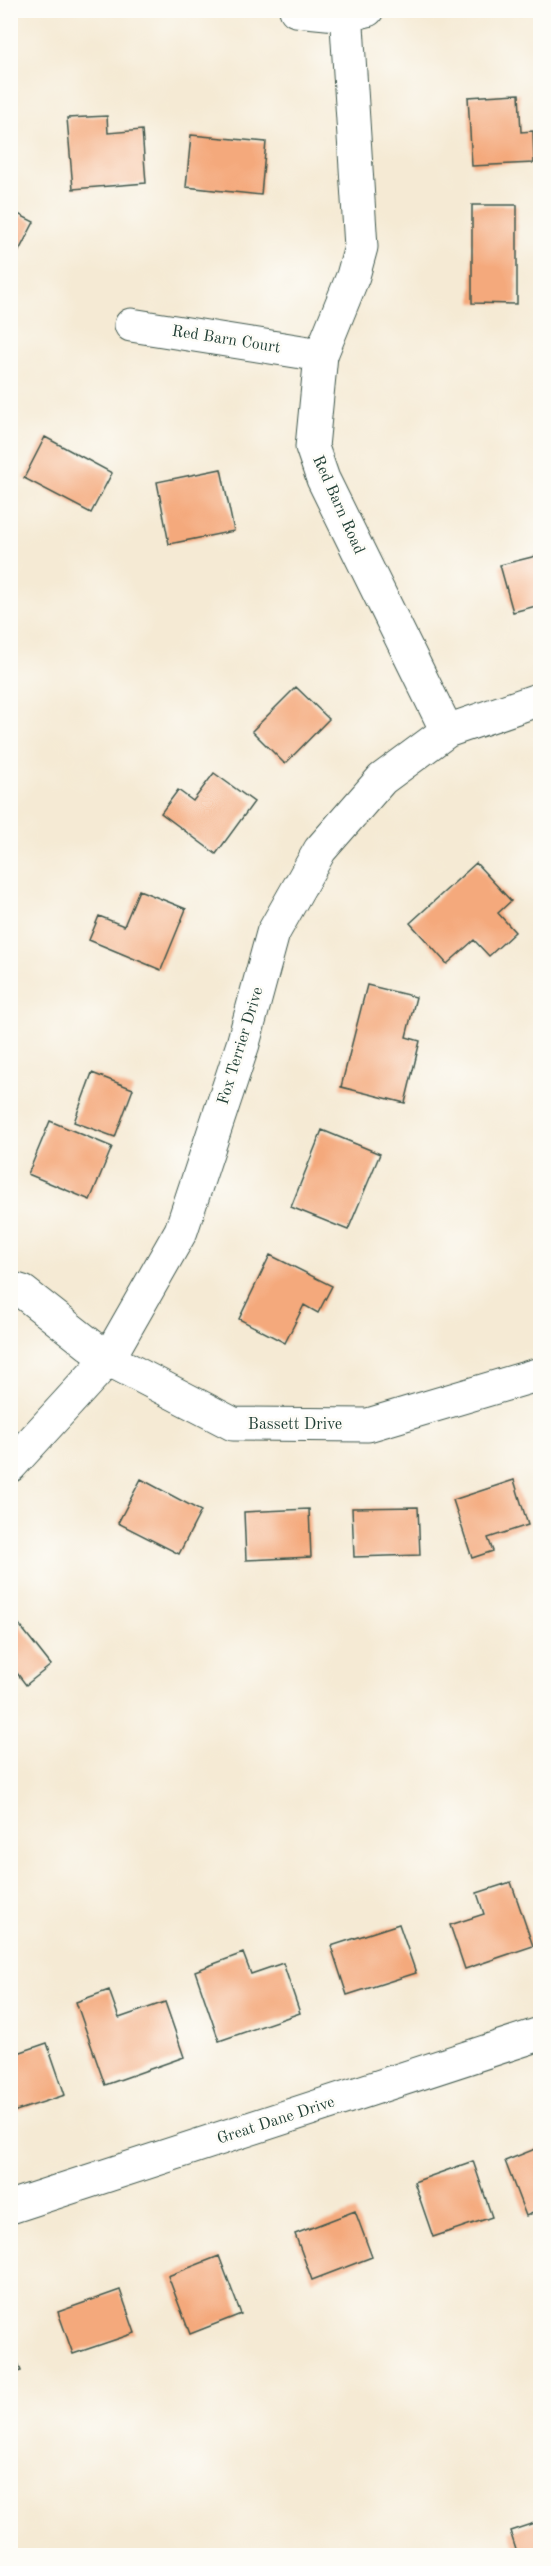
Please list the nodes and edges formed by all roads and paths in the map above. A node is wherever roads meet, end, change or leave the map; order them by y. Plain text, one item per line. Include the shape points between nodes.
1 (296, 10) edge
2 (353, 12) edge
3 (130, 325) dead end
4 (321, 355) junction
5 (540, 699) edge
6 (447, 731) junction
7 (10, 1288) edge
8 (108, 1359) junction
9 (540, 1374) edge
10 (10, 1466) edge
11 (540, 2034) edge
12 (10, 2207) edge

1 - 2 street
2 - 4 street, Red Barn Road via 361,247
3 - 4 street, Red Barn Court
4 - 6 street, Red Barn Road via 312,447 323,479
5 - 6 street, Fox Terrier Drive
6 - 8 street, Fox Terrier Drive via 382,779 320,850 273,933 243,1044 181,1231
7 - 8 street, Bassett Drive via 23,1292
8 - 9 street, Bassett Drive via 233,1424 368,1425
8 - 10 street, Fox Terrier Drive
11 - 12 street, Great Dane Drive

